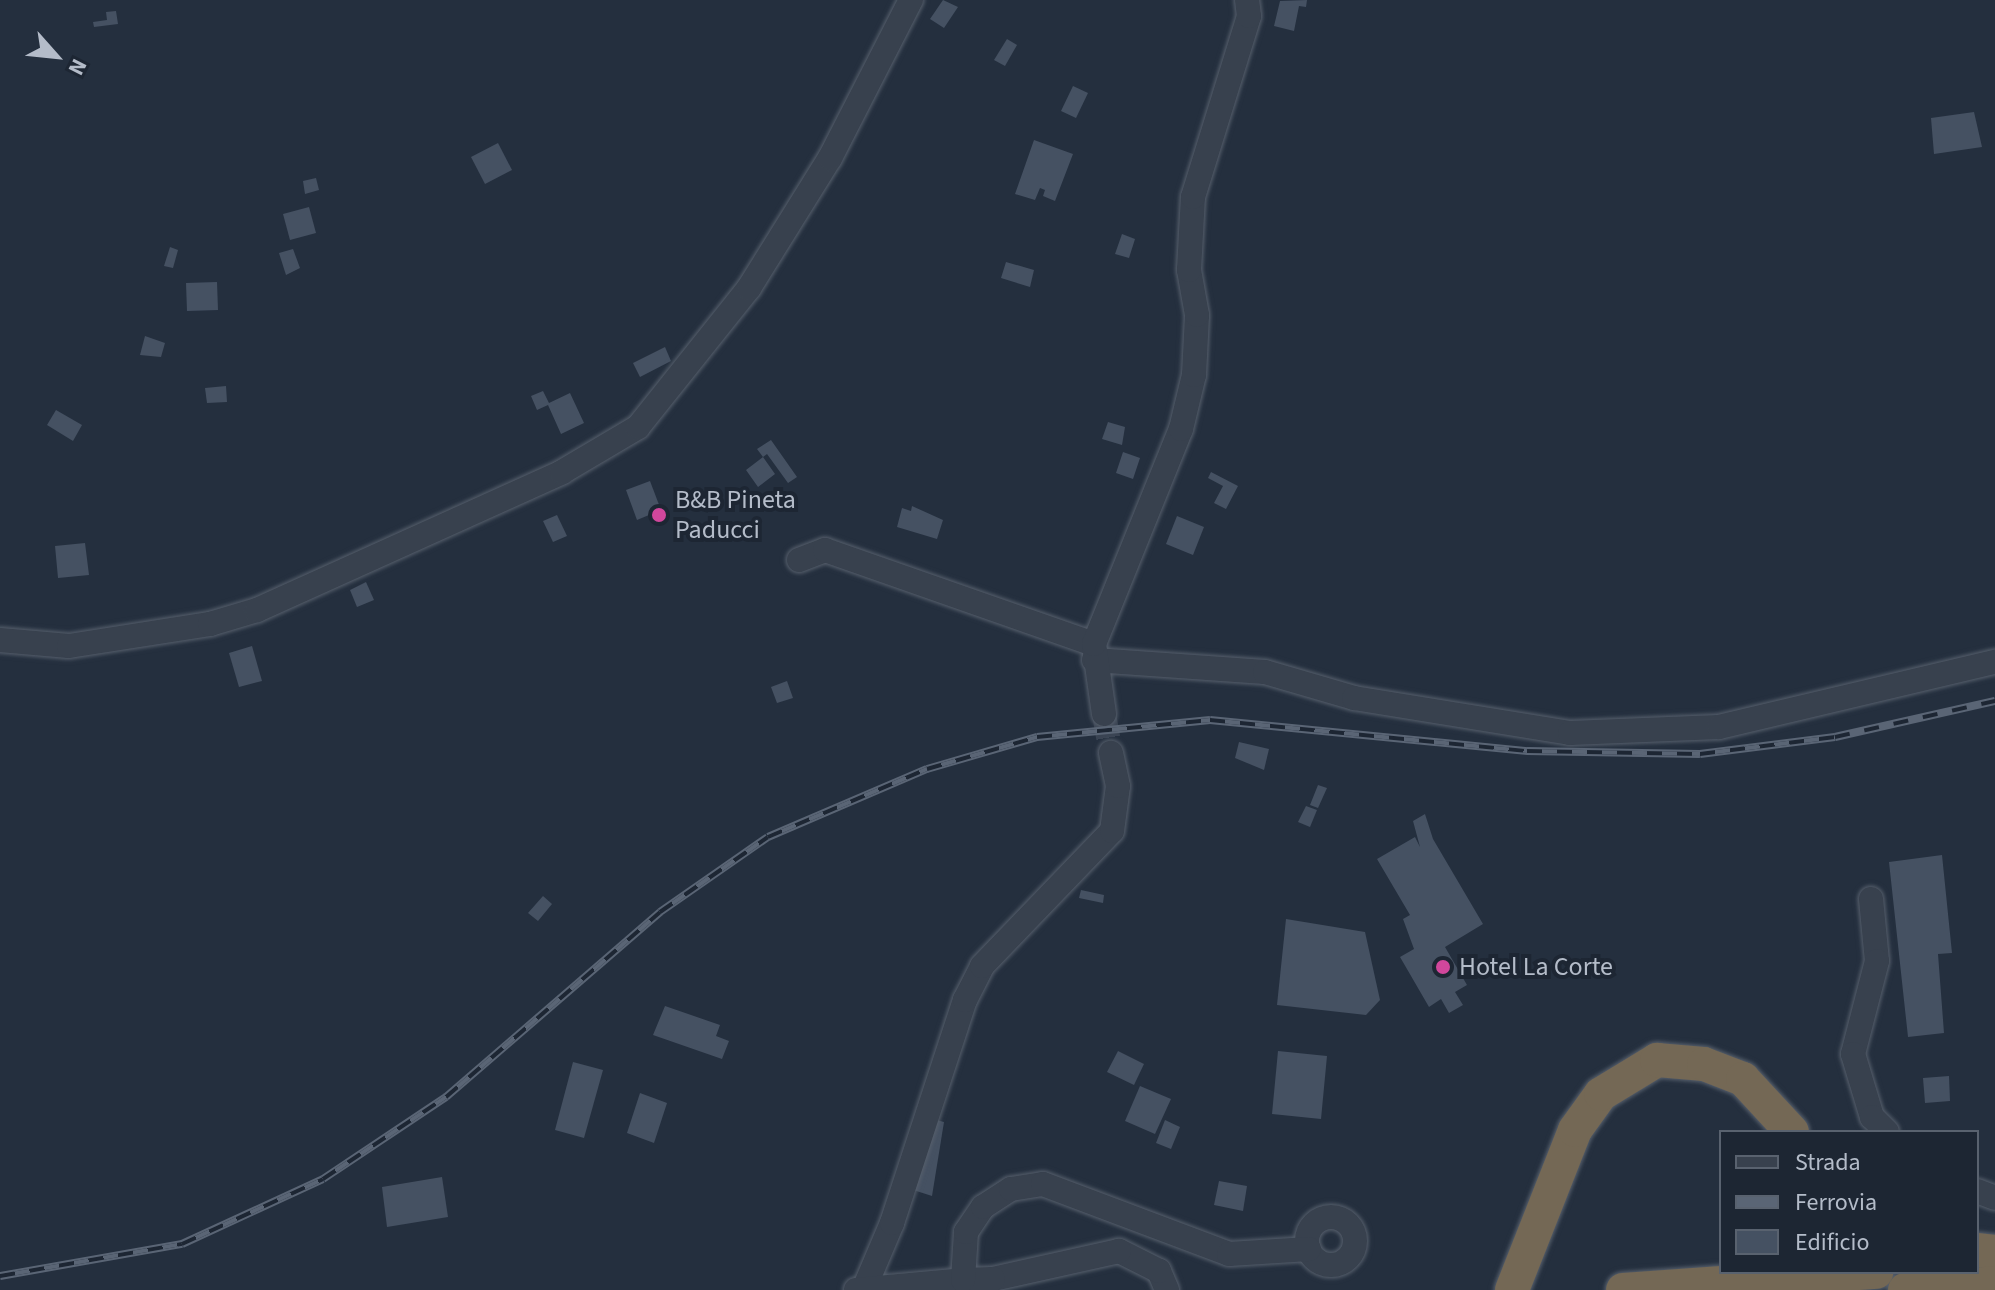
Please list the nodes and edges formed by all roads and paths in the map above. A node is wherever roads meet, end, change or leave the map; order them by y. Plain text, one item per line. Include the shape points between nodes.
1 (911, 0) edge
2 (1247, 0) edge
3 (799, 560) dead end
4 (0, 640) edge
5 (1094, 652) junction
6 (1995, 662) edge
7 (1104, 714) tunnel mouth
8 (1111, 753) tunnel mouth
9 (1871, 899) dead end
10 (1786, 1127) edge
11 (1885, 1130) edge
12 (1309, 1249) dead end
13 (1719, 1268) edge
14 (1850, 1274) edge
15 (963, 1280) junction
16 (1995, 1283) edge
17 (1672, 1288) junction
18 (864, 1289) edge
19 (856, 1290) edge
20 (1167, 1290) edge
21 (1512, 1290) edge
22 (1623, 1290) edge
23 (1905, 1290) edge

1 - 4 street via 830,158 749,288 638,427 562,472 257,610 210,624 69,646
2 - 5 street via 1249,16 1193,197 1189,270 1197,315 1194,375 1181,429
3 - 5 street via 825,550
5 - 6 street via 1265,672 1354,698 1570,733 1719,727
5 - 7 street
8 - 18 street via 1118,786 1112,831 982,966 965,1000 892,1223
9 - 11 street via 1877,961 1853,1054 1872,1117
10 - 21 highway via 1743,1079 1704,1064 1657,1060 1601,1094 1570,1141
12 - 15 street via 1229,1254 1043,1184 1011,1189 983,1207 966,1232
13 - 17 highway
14 - 17 highway
15 - 18 street
15 - 20 street via 1119,1251 1159,1271
16 - 23 highway
17 - 22 highway
18 - 19 street

